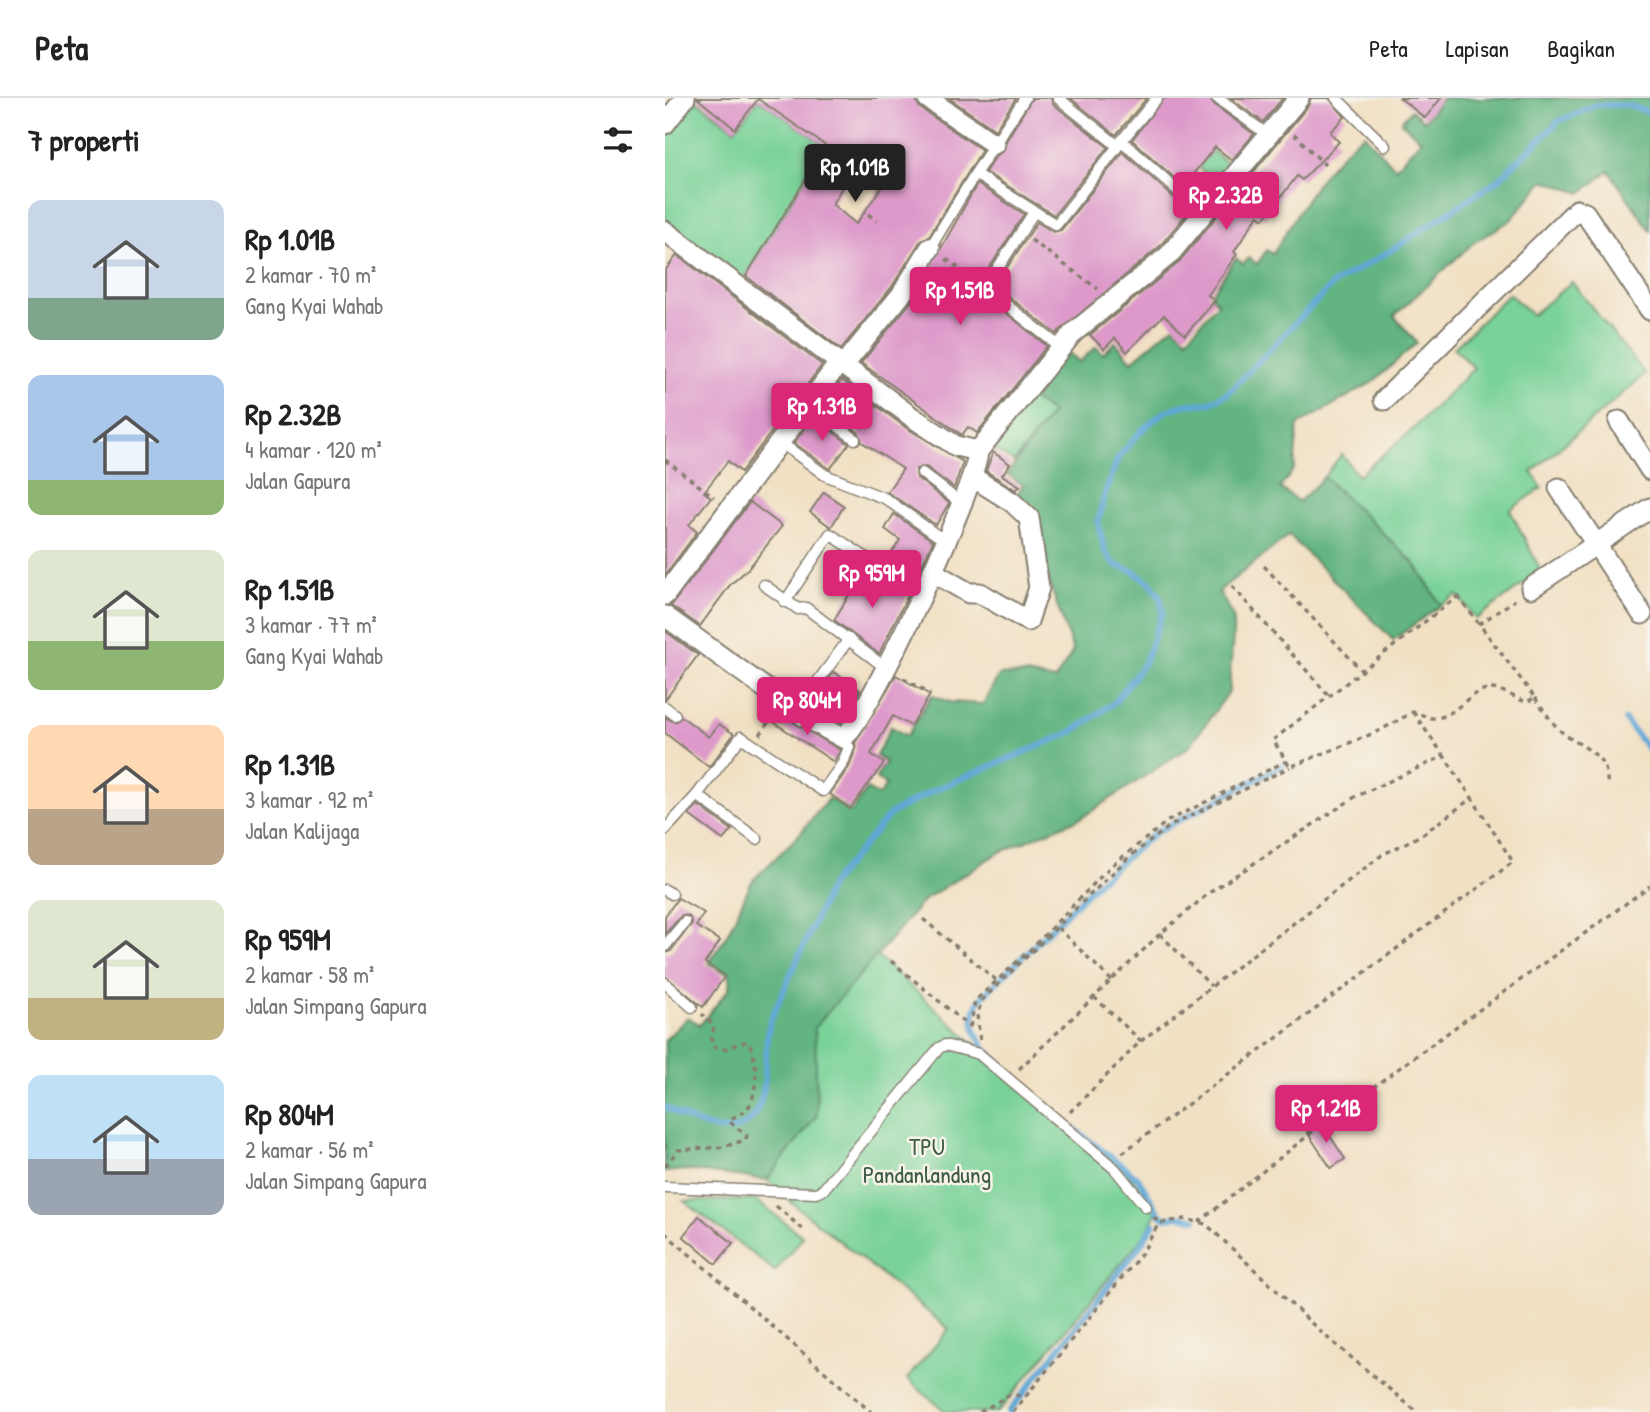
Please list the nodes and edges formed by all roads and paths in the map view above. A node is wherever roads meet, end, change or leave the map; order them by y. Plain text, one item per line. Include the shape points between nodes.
1 (685, 98) edge
2 (927, 98) edge
3 (1025, 98) edge
4 (1058, 98) edge
5 (1157, 98) edge
6 (1217, 98) edge
7 (1299, 98) edge
8 (1336, 98) edge
9 (666, 120) edge
10 (1274, 128) junction
11 (1120, 143) junction
12 (994, 144) junction
13 (1385, 146) dead end
14 (1325, 165) dead end
15 (975, 174) junction
16 (1034, 212) junction
17 (868, 214) dead end
18 (1204, 214) junction
19 (877, 221) dead end
20 (665, 231) edge
21 (1021, 232) junction
22 (929, 248) junction
23 (984, 286) junction
24 (1114, 301) junction
25 (1650, 310) edge
26 (1060, 347) junction
27 (841, 365) junction
28 (1384, 400) dead end
29 (809, 404) junction
30 (1619, 421) dead end
31 (855, 439) dead end
32 (780, 442) junction
33 (978, 451) junction
34 (665, 460) edge
35 (1650, 470) edge
36 (922, 473) dead end
37 (974, 478) junction
38 (1559, 488) dead end
39 (962, 504) junction
40 (1650, 508) edge
41 (730, 509) junction
42 (945, 541) junction
43 (1596, 544) junction
44 (1263, 566) dead end
45 (933, 572) junction
46 (764, 585) dead end
47 (1232, 586) dead end
48 (1531, 589) joint
49 (922, 595) junction
50 (665, 596) edge
51 (785, 602) junction
52 (1642, 614) dead end
53 (665, 615) edge
54 (1479, 625) junction
55 (849, 639) junction
56 (886, 668) junction
57 (1362, 671) junction
58 (930, 693) dead end
59 (1329, 696) junction
60 (1535, 698) junction
61 (789, 706) junction
62 (665, 707) edge
63 (1413, 712) junction
64 (675, 715) dead end
65 (843, 738) junction
66 (753, 745) junction
67 (1444, 756) junction
68 (1286, 761) junction
69 (1290, 767) junction
70 (1607, 787) dead end
71 (697, 795) junction
72 (1472, 798) junction
73 (665, 830) edge
74 (757, 839) dead end
75 (1650, 886) edge
76 (923, 919) dead end
77 (685, 922) dead end
78 (1058, 928) junction
79 (1160, 934) junction
80 (665, 946) edge
81 (891, 961) dead end
82 (996, 980) junction
83 (1112, 981) junction
84 (665, 983) edge
85 (1211, 986) junction
86 (1094, 997) junction
87 (692, 1007) joint
88 (1141, 1041) junction
89 (984, 1046) dead end
90 (1012, 1075) dead end
91 (1063, 1119) dead end
92 (1115, 1158) dead end
93 (665, 1166) edge
94 (665, 1187) edge
95 (756, 1189) junction
96 (1146, 1207) joint
97 (1199, 1222) junction
98 (1159, 1223) junction
99 (805, 1231) dead end
100 (665, 1233) edge
101 (1026, 1396) junction
102 (871, 1412) edge
103 (980, 1412) edge
104 (1013, 1412) edge
105 (1417, 1412) edge

1 - 9 street
2 - 12 street
3 - 12 lane
4 - 11 lane
5 - 11 lane
6 - 10 lane
7 - 10 street
8 - 13 lane
10 - 14 path
10 - 18 street
11 - 16 lane via 1060,222 1051,224
11 - 18 lane
12 - 15 lane
15 - 16 lane
15 - 22 lane
16 - 21 lane
17 - 19 path
18 - 24 street via 1170,255
20 - 27 street
21 - 23 lane
21 - 24 path
22 - 23 path
22 - 27 street via 901,295
23 - 26 lane
24 - 26 street
25 - 28 street via 1585,213 1577,211
26 - 33 street
27 - 29 street
27 - 33 street via 950,443
29 - 31 lane
29 - 32 street
30 - 35 street
32 - 41 street
32 - 42 lane via 825,475 886,499
33 - 37 street
34 - 41 path
36 - 39 lane
37 - 39 street
37 - 45 street via 1029,518 1039,581 1035,607 1028,621
38 - 43 street
39 - 42 street
40 - 43 street
41 - 50 street
42 - 45 street
43 - 48 street
43 - 52 street
44 - 57 path
45 - 49 street
46 - 51 lane
47 - 59 path
48 - 54 path
49 - 51 lane via 830,534
49 - 56 street
51 - 55 lane via 797,610 806,608
53 - 61 street
54 - 57 path via 1458,596
54 - 60 path
55 - 56 lane
55 - 61 lane
56 - 58 path
56 - 65 street
57 - 59 path
59 - 68 path via 1273,740
60 - 63 path via 1526,702 1490,688 1438,718
60 - 70 path via 1564,734 1601,758
61 - 65 street
61 - 66 path
62 - 64 lane
63 - 67 path
63 - 69 path
65 - 66 lane via 849,747 843,763 823,791
66 - 71 lane via 741,737
67 - 72 path
67 - 79 path via 1325,815 1296,839 1209,893
68 - 69 path
68 - 82 path via 1155,830
69 - 78 path via 1170,826 1099,883
71 - 73 lane
71 - 74 lane
72 - 85 path via 1423,834 1383,855
72 - 92 path via 1513,862
75 - 97 path via 1329,1119
76 - 82 path
77 - 80 lane
78 - 83 path
78 - 89 path via 978,1006 979,1038
79 - 83 path
79 - 85 path
81 - 82 path via 971,1027 975,1001
83 - 86 path
84 - 87 lane
85 - 88 path
86 - 88 path
86 - 90 path
87 - 93 path via 710,1019 714,1026 711,1044 717,1050 725,1051 740,1041 753,1048 754,1097 746,1111 729,1121 747,1136 739,1143 678,1150
88 - 91 path
94 - 95 lane
95 - 96 lane via 808,1195 823,1190 945,1045 979,1054 1115,1170
95 - 99 path
96 - 98 path
97 - 98 path
97 - 105 path
98 - 101 path via 1142,1253
100 - 102 path
101 - 103 path via 1009,1395
101 - 104 path

